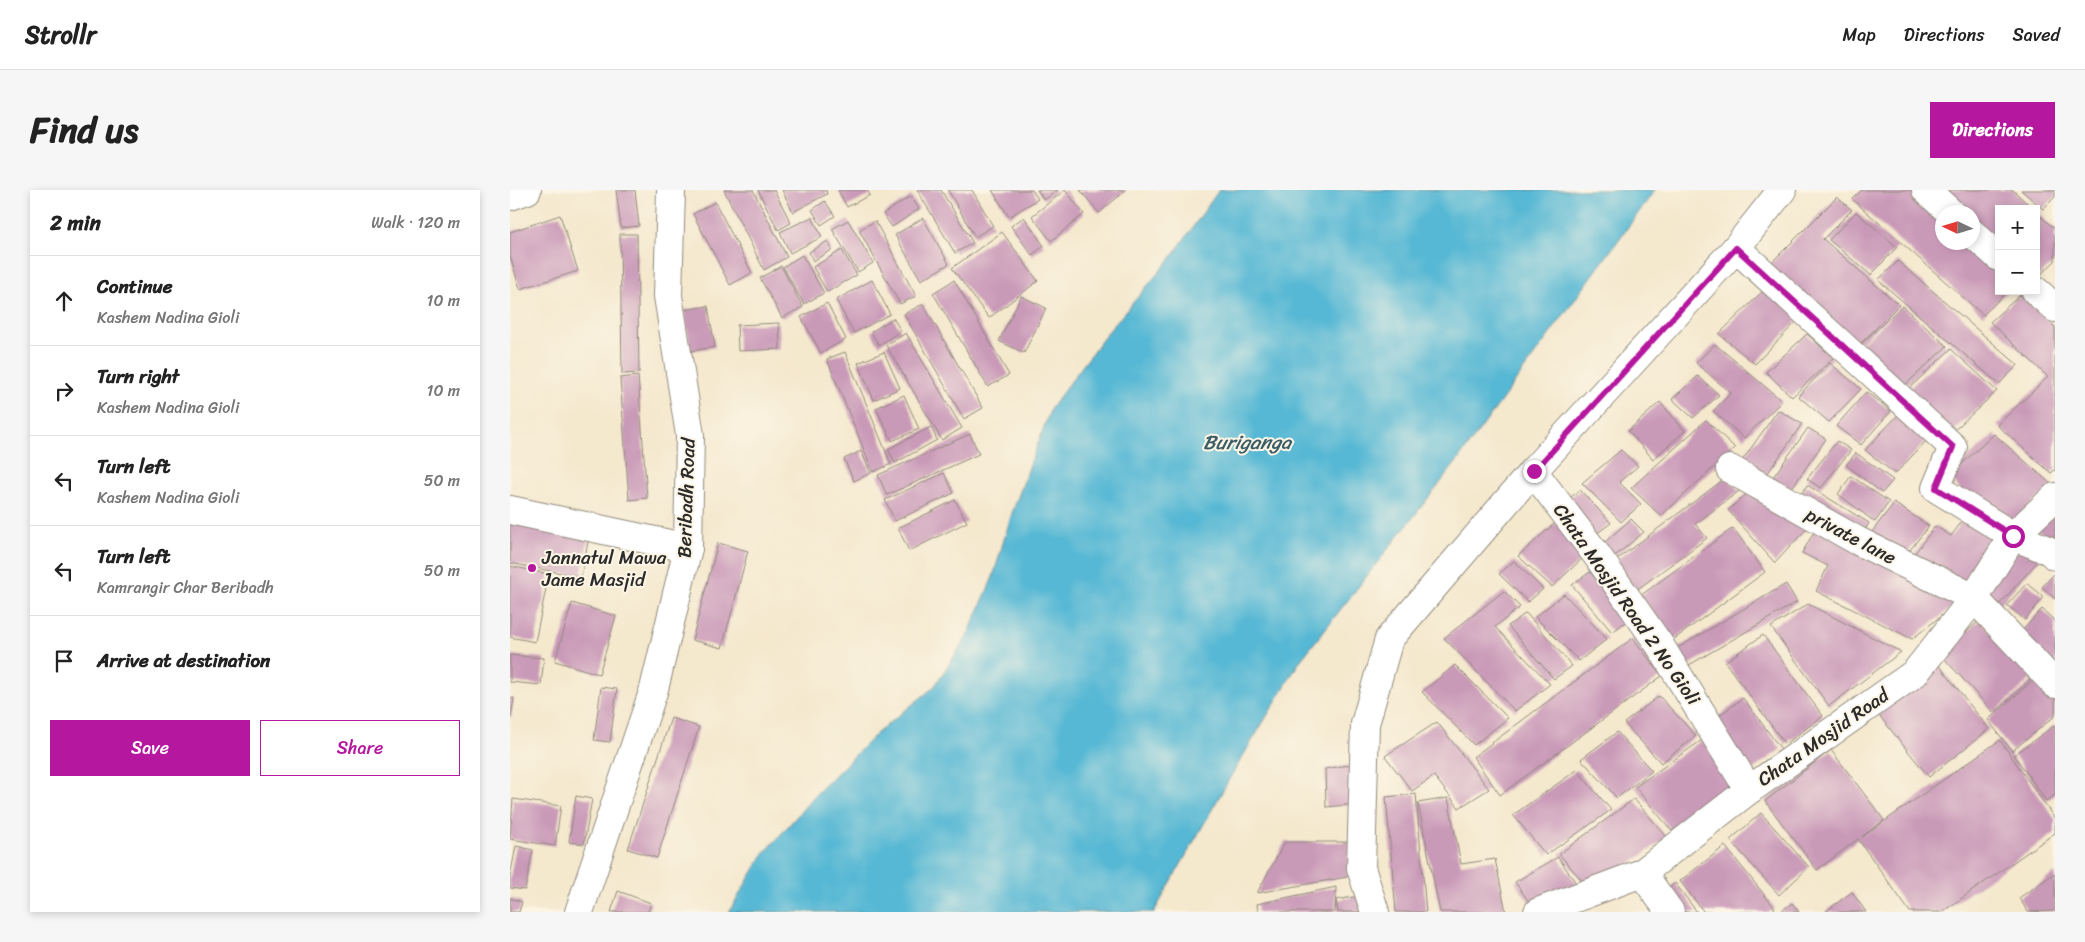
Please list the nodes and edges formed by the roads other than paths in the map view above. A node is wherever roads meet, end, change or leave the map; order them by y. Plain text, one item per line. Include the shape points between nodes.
1 (527, 190) edge
2 (671, 190) edge
3 (1782, 190) edge
4 (1926, 190) edge
5 (510, 196) edge
6 (1942, 205) edge
7 (1980, 240) edge
8 (1736, 248) junction
9 (1995, 253) edge
10 (2040, 295) edge
11 (2055, 308) edge
12 (1730, 469) dead end
13 (1534, 471) junction
14 (2055, 497) edge
15 (513, 505) edge
16 (2013, 536) junction
17 (688, 548) junction
18 (2055, 556) edge
19 (1974, 598) junction
20 (2055, 684) edge
21 (1748, 790) junction
22 (1642, 873) junction
23 (579, 912) edge
24 (1375, 912) edge
25 (1538, 912) edge
26 (1670, 912) edge

1 - 5 main road
2 - 17 main road, Beribadh Road via 668,296 690,435
3 - 8 main road
4 - 6 main road
7 - 9 main road
8 - 13 main road
8 - 16 main road via 1953,447 1936,488
10 - 11 main road
12 - 19 main road, private lane via 1858,541
13 - 21 main road, Chata Mosjid Road 2 No Gioli via 1659,644
13 - 24 main road via 1389,639 1364,724 1361,868
14 - 16 main road, Chata Mosjid Road
15 - 17 main road
16 - 18 main road
16 - 19 main road, Chata Mosjid Road
17 - 23 main road, Beribadh Road via 654,689
19 - 20 main road
19 - 21 main road, Chata Mosjid Road via 1915,672
21 - 22 main road, Chata Mosjid Road
22 - 25 main road, Chata Mosjid Road
22 - 26 main road

